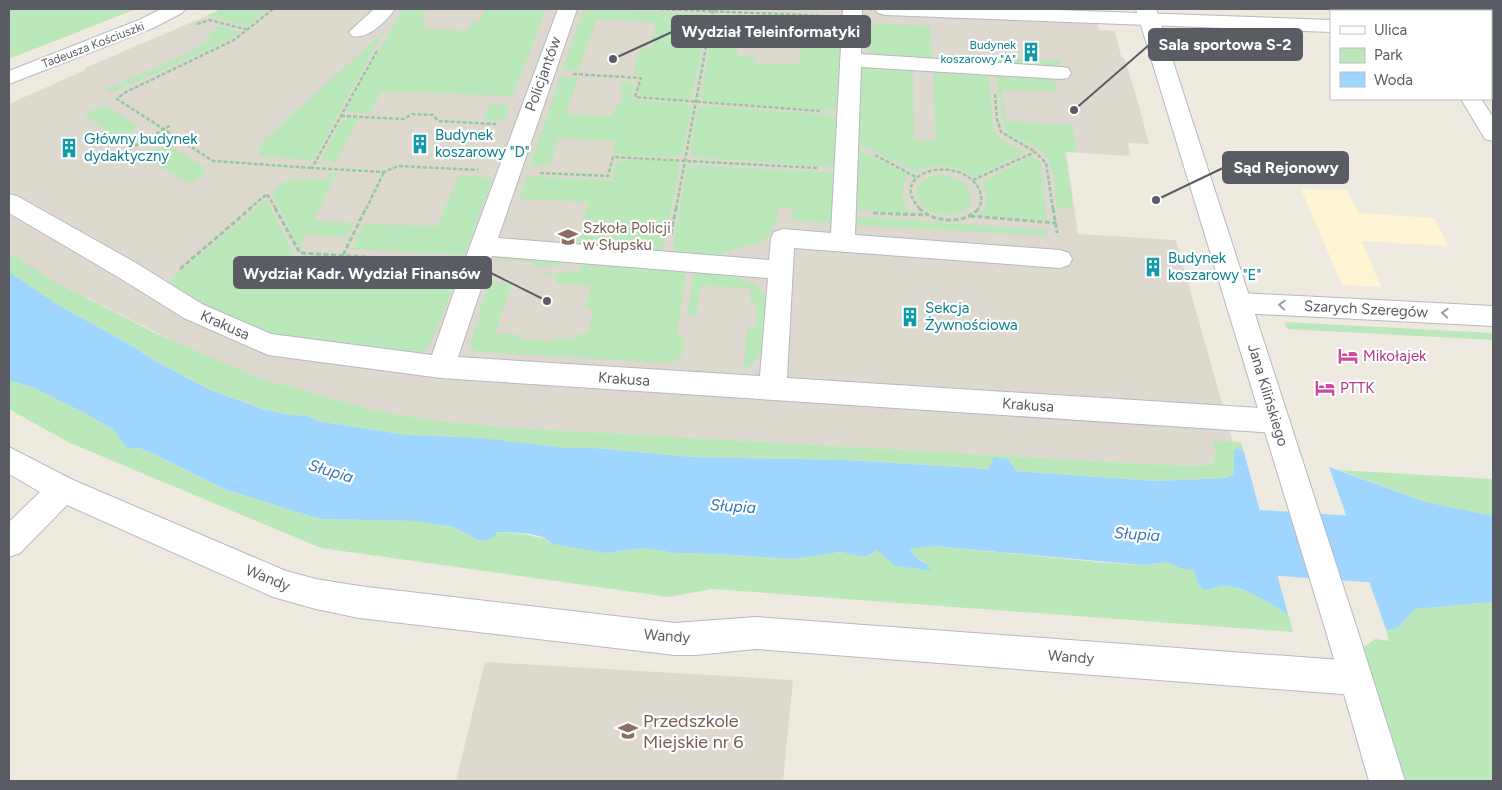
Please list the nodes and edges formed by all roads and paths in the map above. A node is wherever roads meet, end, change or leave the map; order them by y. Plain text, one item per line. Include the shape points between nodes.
1 (175, 9) edge
2 (273, 9) edge
3 (385, 9) edge
4 (567, 9) edge
5 (713, 9) edge
6 (853, 9) edge
7 (885, 9) edge
8 (928, 10) edge
9 (1022, 11) edge
10 (1148, 14) edge
11 (196, 24) dead end
12 (1330, 26) edge
13 (249, 30) junction
14 (359, 32) dead end
15 (377, 50) dead end
16 (851, 60) junction
17 (993, 69) junction
18 (544, 72) junction
19 (1061, 73) dead end
20 (9, 78) edge
21 (1472, 100) edge
22 (696, 102) junction
23 (848, 113) junction
24 (341, 116) junction
25 (500, 124) dead end
26 (171, 125) dead end
27 (163, 129) junction
28 (1493, 134) edge
29 (847, 140) junction
30 (130, 149) dead end
31 (1035, 152) junction
32 (685, 159) junction
33 (312, 168) junction
34 (846, 170) junction
35 (384, 172) junction
36 (509, 172) junction
37 (916, 177) junction
38 (973, 180) junction
39 (9, 202) edge
40 (844, 212) junction
41 (928, 215) junction
42 (969, 216) junction
43 (1056, 223) junction
44 (843, 242) junction
45 (343, 255) junction
46 (480, 255) junction
47 (1060, 259) joint
48 (666, 262) junction
49 (781, 270) junction
50 (157, 289) junction
51 (1239, 303) junction
52 (1493, 316) edge
53 (441, 367) junction
54 (773, 388) junction
55 (1280, 434) junction
56 (9, 460) edge
57 (63, 489) junction
58 (9, 543) edge
59 (1355, 678) junction
60 (1387, 781) edge

1 - 20 street, Tadeusza Kościuszki via 146,24
2 - 13 path
3 - 14 street
4 - 18 street, Policjantów
5 - 22 path
6 - 16 street
7 - 8 street
8 - 9 street
9 - 10 street
10 - 12 street
10 - 51 street, Jana Kilińskiego
11 - 13 path via 214,20
13 - 27 path via 119,96 118,101
15 - 24 path
16 - 17 street
16 - 23 street
17 - 19 street
17 - 31 path via 1001,133
18 - 22 path via 640,78 635,97
18 - 36 street, Policjantów
21 - 28 street
22 - 23 path
22 - 32 path
23 - 29 street
24 - 25 path via 404,119 412,114 433,115 438,121
24 - 33 path
26 - 27 path
27 - 30 path
27 - 33 path via 213,161
29 - 34 street
29 - 37 path
31 - 38 path
31 - 43 path via 1046,162
32 - 34 path
32 - 36 path via 613,157 608,176
32 - 48 path
33 - 35 path
34 - 40 street
35 - 36 path via 398,166
35 - 45 path
36 - 46 street, Policjantów
37 - 38 path via 926,171 940,169 954,171
37 - 41 path via 910,184 910,198
38 - 42 path via 983,200
39 - 50 street, Krakusa
40 - 41 path
40 - 44 street
41 - 42 path via 949,220
42 - 43 path
43 - 47 path
44 - 47 street
44 - 49 street via 783,238
45 - 46 path
45 - 50 path via 300,253 267,194
46 - 48 street
46 - 53 street, Policjantów
48 - 49 street
49 - 54 street
50 - 53 street, Krakusa via 193,311 268,344
52 -> 51 street, Szarych Szeregów
51 - 55 street, Jana Kilińskiego
53 - 54 street, Krakusa
54 - 55 street, Krakusa
55 - 59 street, Jana Kilińskiego
56 - 57 street, Wandy
57 - 58 street
57 - 59 street, Wandy via 284,586 359,602 675,639 756,633
59 - 60 street, Jana Kilińskiego

